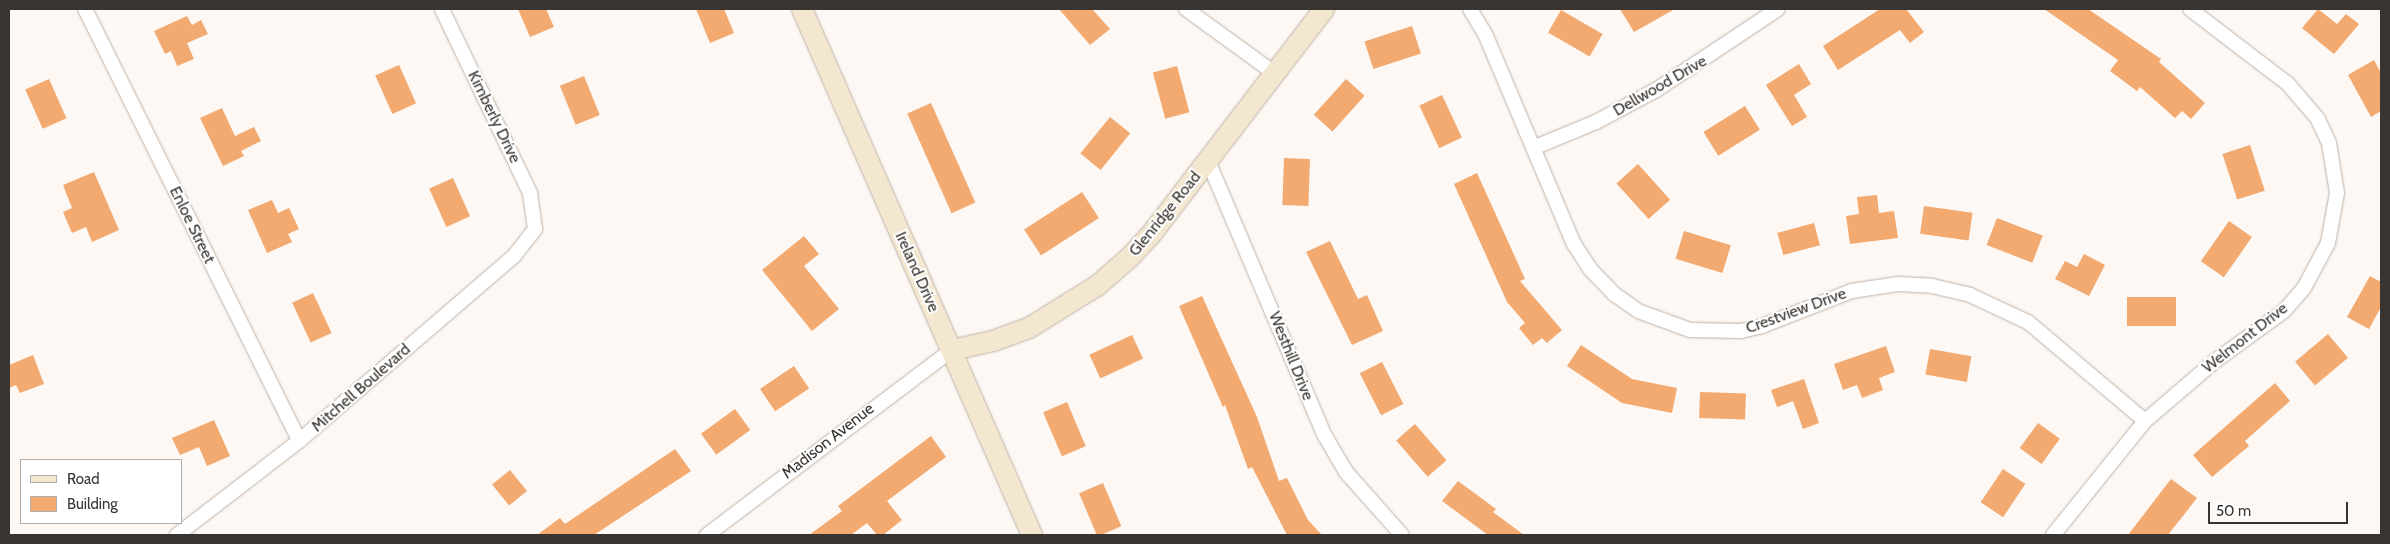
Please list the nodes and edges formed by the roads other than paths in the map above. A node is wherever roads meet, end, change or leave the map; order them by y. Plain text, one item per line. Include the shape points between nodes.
1 (85, 9) edge
2 (442, 9) edge
3 (802, 9) edge
4 (1186, 9) edge
5 (1324, 9) edge
6 (1470, 9) edge
7 (1778, 9) edge
8 (2190, 9) edge
9 (1274, 73) junction
10 (1533, 148) junction
11 (1208, 161) junction
12 (535, 228) joint
13 (952, 350) junction
14 (2144, 421) junction
15 (300, 441) junction
16 (177, 535) edge
17 (707, 535) edge
18 (1032, 535) edge
19 (1402, 535) edge
20 (2053, 535) edge

1 - 15 street, Enloe Street
2 - 12 street, Kimberly Drive via 530,193
3 - 13 main road, Ireland Drive
4 - 9 street
5 - 9 main road, Glenridge Road
6 - 10 street, Crestview Drive via 1486,36
7 - 10 street, Dellwood Drive via 1656,90 1596,122
8 - 14 street, Welmont Drive via 2288,84 2318,119 2335,168 2334,219 2318,267 2284,310 2215,361
9 - 11 main road, Glenridge Road
10 - 14 street, Crestview Drive via 1574,244 1590,269 1614,294 1662,322 1690,330 1741,331 1762,326 1852,290 1891,284 1932,286 1970,295 2028,322
11 - 13 main road, Glenridge Road via 1153,232 1098,285 1029,328 993,341
11 - 19 street, Westhill Drive via 1325,436 1346,472
12 - 15 street, Mitchell Boulevard via 514,256
13 - 17 street, Madison Avenue
13 - 18 main road, Ireland Drive via 994,455
14 - 20 street, Welmont Drive
15 - 16 street, Mitchell Boulevard

